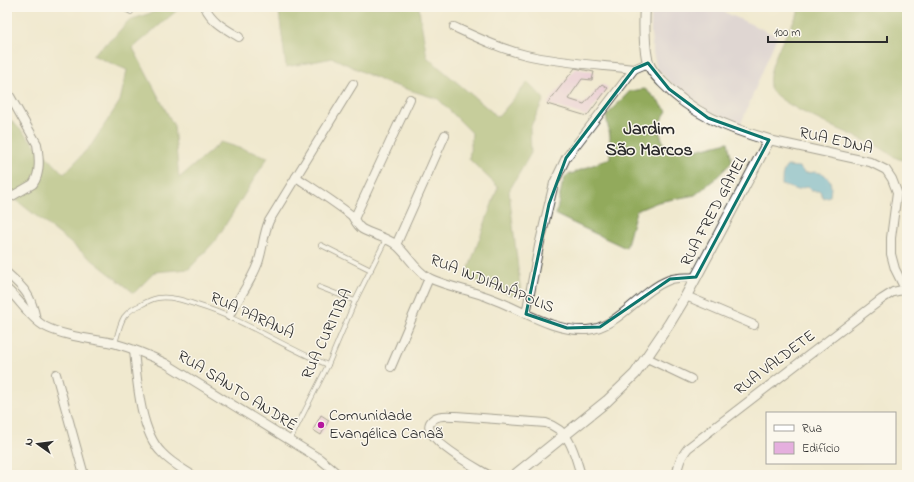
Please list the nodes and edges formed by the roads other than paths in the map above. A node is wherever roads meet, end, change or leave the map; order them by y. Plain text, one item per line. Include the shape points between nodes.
1 (121, 7) edge
2 (206, 7) edge
3 (645, 7) edge
4 (130, 12) dead end
5 (454, 27) dead end
6 (239, 37) dead end
7 (648, 63) junction
8 (634, 70) junction
9 (353, 84) dead end
10 (7, 91) edge
11 (410, 100) dead end
12 (445, 135) dead end
13 (768, 140) junction
14 (296, 177) junction
15 (7, 199) edge
16 (354, 219) junction
17 (386, 239) junction
18 (396, 245) junction
19 (321, 246) dead end
20 (371, 270) junction
21 (7, 272) edge
22 (696, 277) junction
23 (429, 278) junction
24 (319, 287) dead end
25 (7, 289) edge
26 (906, 290) edge
27 (686, 296) junction
28 (355, 301) junction
29 (526, 314) junction
30 (229, 316) junction
31 (36, 320) junction
32 (754, 325) dead end
33 (115, 344) junction
34 (134, 350) junction
35 (647, 358) junction
36 (328, 365) junction
37 (391, 367) dead end
38 (56, 374) dead end
39 (691, 379) dead end
40 (566, 435) junction
41 (290, 440) junction
42 (84, 475) edge
43 (192, 475) edge
44 (338, 475) edge
45 (488, 475) edge
46 (515, 475) edge
47 (581, 475) edge
48 (678, 475) edge

1 - 4 lane
2 - 6 street via 219,25
3 - 7 street
5 - 8 street via 498,47 526,55
7 - 8 street
7 - 13 street via 657,77 682,101 708,118
8 - 29 street via 566,158 554,183
9 - 14 street
10 - 15 street via 37,144 39,154 36,180
11 - 16 street
12 - 18 street
13 - 22 street, RUA FRED GAMEL
13 - 26 street, RUA EDNA via 870,162 886,170 897,192 891,254 895,269
14 - 16 street, RUA INDIANÁPOLIS
14 - 30 street via 269,221 257,264
16 - 17 street, RUA INDIANÁPOLIS via 362,228
17 - 18 street, RUA INDIANÁPOLIS
17 - 20 lane, RUA CURITIBA
18 - 23 street, RUA INDIANÁPOLIS via 414,266
19 - 20 lane
20 - 28 lane, RUA CURITIBA
21 - 31 street via 27,293
22 - 27 street, RUA FRED GAMEL
22 - 29 street, RUA INDIANÁPOLIS via 670,279 600,327 586,330 567,328
23 - 29 street, RUA INDIANÁPOLIS via 491,298
23 - 37 street
24 - 28 lane
25 - 31 street, RUA SANTO ANDRÉ
26 - 48 street, RUA VALDETE via 893,292 882,299 688,448 680,457
27 - 32 street
27 - 35 street, RUA FRED GAMEL
28 - 36 lane, RUA CURITIBA
30 - 33 lane, RUA PARANÁ via 186,301 159,298 128,313 122,322
30 - 36 lane, RUA PARANÁ
31 - 33 street, RUA SANTO ANDRÉ via 58,331
33 - 34 street, RUA SANTO ANDRÉ
34 - 41 street, RUA SANTO ANDRÉ via 165,363
34 - 43 street via 140,402 146,427 161,453
35 - 39 street
35 - 40 street, RUA FRED GAMEL via 624,386
36 - 41 lane, RUA CURITIBA
38 - 42 street
40 - 45 street via 560,429 546,423 450,416 433,419 429,426 433,436 453,453
40 - 46 street, RUA FRED GAMEL
40 - 47 street
41 - 44 street, RUA SANTO ANDRÉ via 320,459

